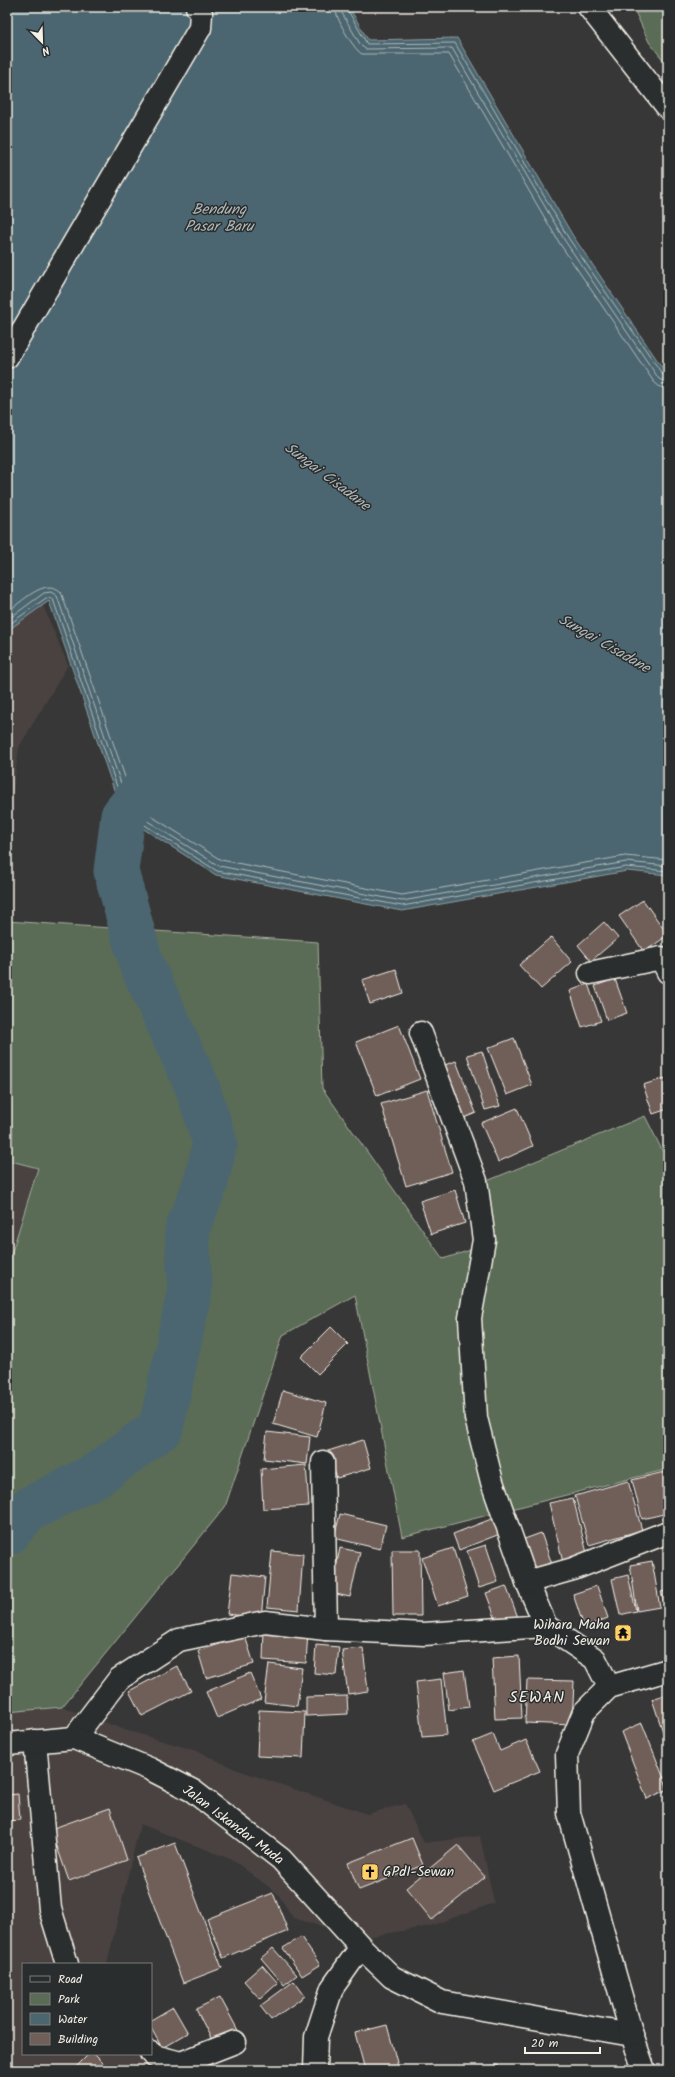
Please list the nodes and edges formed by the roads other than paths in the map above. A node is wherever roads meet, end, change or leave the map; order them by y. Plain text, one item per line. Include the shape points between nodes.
1 (589, 7) edge
2 (198, 17) edge
3 (668, 108) edge
4 (7, 357) edge
5 (590, 972) dead end
6 (668, 972) edge
7 (421, 1033) dead end
8 (323, 1462) dead end
9 (668, 1532) edge
10 (528, 1582) junction
11 (546, 1626) junction
12 (326, 1629) junction
13 (668, 1670) edge
14 (609, 1687) junction
15 (74, 1738) junction
16 (35, 1741) junction
17 (7, 1744) edge
18 (360, 1947) junction
19 (67, 1963) edge
20 (632, 2035) junction
21 (235, 2042) dead end
22 (152, 2054) edge
23 (180, 2066) edge
24 (315, 2070) edge
25 (644, 2070) edge

1 - 3 street
2 - 4 street
5 - 6 street via 661,958
7 - 10 street via 476,1181 484,1240 470,1318 476,1418 492,1482
8 - 12 street
9 - 10 street via 573,1569
10 - 11 street
11 - 12 street via 424,1634
11 - 14 street via 595,1659
12 - 15 street via 265,1622 179,1640 119,1680
13 - 14 street
14 - 20 street via 584,1712 567,1754 570,1813
15 - 16 street, Jalan Iskandar Muda
15 - 18 street, Jalan Iskandar Muda via 150,1769 193,1791 281,1859
16 - 17 street, Jalan Iskandar Muda
16 - 19 street via 50,1909
18 - 20 street, Jalan Iskandar Muda via 392,1977 442,2002
18 - 24 street via 332,1988 316,2037
20 - 25 street
21 - 23 street
22 - 23 street

